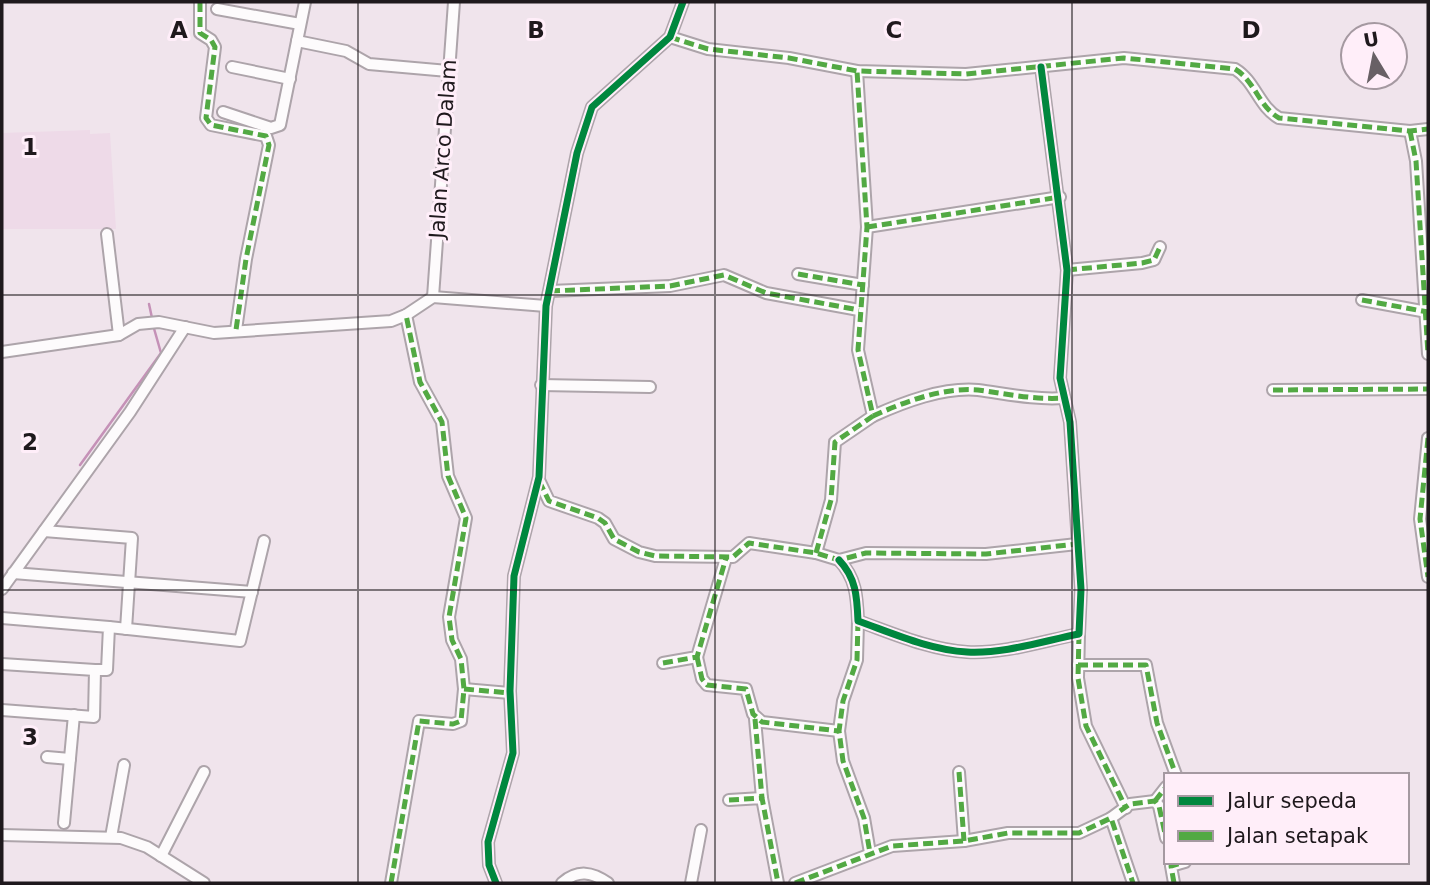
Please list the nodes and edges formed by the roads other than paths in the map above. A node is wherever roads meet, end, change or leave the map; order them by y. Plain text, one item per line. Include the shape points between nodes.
1 (200, 2) edge
2 (304, 2) edge
3 (454, 2) edge
4 (683, 2) edge
5 (217, 9) dead end
6 (300, 24) junction
7 (670, 37) junction
8 (297, 41) junction
9 (232, 66) dead end
10 (1041, 67) junction
11 (448, 71) junction
12 (857, 71) junction
13 (290, 79) junction
14 (223, 112) dead end
15 (1428, 128) edge
16 (1410, 131) junction
17 (1060, 197) junction
18 (867, 227) junction
19 (107, 234) dead end
20 (1160, 247) dead end
21 (1067, 270) junction
22 (798, 274) dead end
23 (863, 285) junction
24 (433, 297) junction
25 (548, 299) junction
26 (1362, 300) dead end
27 (859, 310) junction
28 (1426, 312) edge
29 (406, 315) junction
30 (185, 327) junction
31 (236, 330) junction
32 (119, 335) junction
33 (2, 352) edge
34 (1428, 354) edge
35 (541, 385) junction
36 (650, 387) dead end
37 (1428, 389) edge
38 (1273, 390) dead end
39 (1064, 398) junction
40 (873, 415) junction
41 (1428, 438) edge
42 (539, 478) junction
43 (44, 531) junction
44 (264, 541) dead end
45 (1077, 544) junction
46 (816, 553) junction
47 (726, 558) junction
48 (839, 560) junction
49 (13, 573) junction
50 (1428, 577) edge
51 (131, 583) junction
52 (2, 589) edge
53 (252, 592) junction
54 (2, 618) edge
55 (858, 621) junction
56 (109, 627) junction
57 (126, 629) junction
58 (1079, 634) junction
59 (697, 657) junction
60 (663, 663) dead end
61 (2, 664) edge
62 (1079, 665) junction
63 (95, 670) junction
64 (464, 689) junction
65 (510, 693) junction
66 (2, 710) edge
67 (74, 715) junction
68 (755, 719) junction
69 (839, 731) junction
70 (47, 757) dead end
71 (70, 759) junction
72 (124, 765) dead end
73 (204, 772) dead end
74 (959, 772) dead end
75 (1175, 773) edge
76 (1164, 789) edge
77 (762, 798) junction
78 (729, 800) dead end
79 (1154, 801) junction
80 (1125, 808) junction
81 (1111, 818) junction
82 (64, 823) dead end
83 (1164, 829) edge
84 (701, 830) dead end
85 (2, 835) edge
86 (111, 837) junction
87 (964, 841) junction
88 (870, 853) junction
89 (161, 856) junction
90 (1170, 864) edge
91 (204, 883) edge
92 (391, 883) edge
93 (496, 883) edge
94 (562, 883) edge
95 (608, 883) edge
96 (691, 883) edge
97 (778, 883) edge
98 (795, 883) edge
99 (1133, 883) edge
100 (1174, 883) edge

1 - 31 street via 200,33 215,47 206,118 211,125 269,140
2 - 6 street
3 - 11 street, Jalan Arco Dalam
4 - 7 street
5 - 6 street
6 - 8 street
7 - 12 street via 708,49
7 - 25 street via 588,114
8 - 11 street via 346,51 369,64
8 - 13 street
9 - 13 street
10 - 12 street via 966,74
10 - 16 street via 1132,58 1236,69 1279,118
10 - 17 street
11 - 24 street, Jalan Arco Dalam
12 - 18 street
13 - 14 street via 281,125 271,128
15 - 16 street
16 - 28 street
17 - 18 street
17 - 21 street
18 - 23 street
19 - 32 street
20 - 21 street via 1154,260 1142,263
21 - 39 street via 1060,378
22 - 23 street
23 - 27 street
24 - 25 street
24 - 29 street
25 - 27 street via 670,286 724,275 766,293
25 - 35 street
26 - 28 street
27 - 40 street via 858,349
28 - 34 street
29 - 31 street via 391,321
29 - 64 street via 420,382 442,422 448,476 466,518 449,617
30 - 31 street via 214,333
30 - 32 street via 138,324
30 - 43 street
32 - 33 street
35 - 36 street
35 - 42 street
37 - 38 street
39 - 40 street via 949,391
39 - 45 street via 1070,422
40 - 46 street via 835,442 831,500
41 - 50 street via 1420,519
42 - 47 street via 549,501 598,518 614,539 639,552
42 - 65 street via 514,576
43 - 49 street
43 - 51 street via 132,538
44 - 53 street
45 - 48 street via 986,554 866,553
45 - 58 street
46 - 47 street via 749,543
46 - 48 street
47 - 59 street
48 - 55 street via 856,587
49 - 51 street
49 - 52 street
51 - 53 street
51 - 57 street
53 - 57 street via 240,641
54 - 56 street
55 - 58 street via 969,652
55 - 69 street via 857,660
56 - 57 street
56 - 63 street via 107,670
58 - 62 street
59 - 60 street
59 - 68 street via 707,685 749,692
61 - 63 street
62 - 75 street via 1146,665 1157,723
62 - 80 street via 1086,726
63 - 67 street via 94,716
64 - 65 street
64 - 92 street via 461,720 419,721
65 - 93 street via 513,752 488,842
66 - 67 street
67 - 71 street
68 - 69 street
68 - 77 street
69 - 88 street via 843,761 864,818
70 - 71 street
71 - 82 street
72 - 86 street
73 - 89 street
74 - 87 street
76 - 79 street
77 - 78 street
77 - 97 street
79 - 80 street
79 - 83 street
80 - 81 street
81 - 87 street via 1079,833 1007,833
81 - 99 street
84 - 96 street
85 - 86 street
86 - 89 street
87 - 88 street via 892,846
88 - 98 street
89 - 91 street
90 - 100 street
94 - 95 street via 588,873

